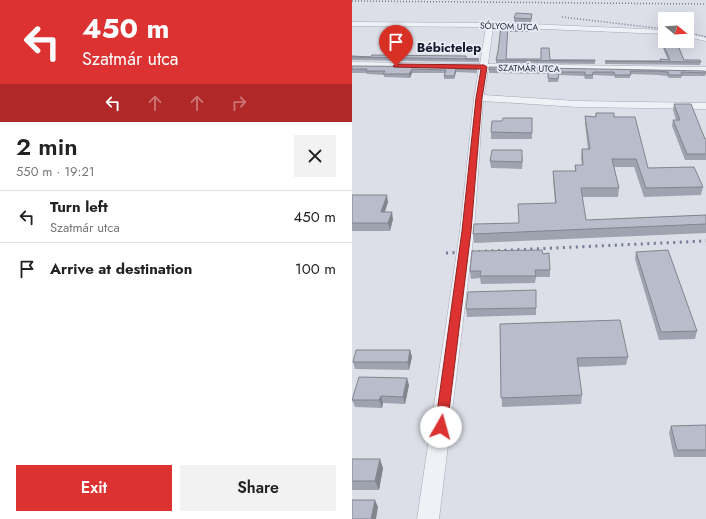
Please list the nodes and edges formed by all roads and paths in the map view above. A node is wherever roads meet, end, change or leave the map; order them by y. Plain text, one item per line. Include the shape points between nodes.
1 (503, 21) dead end
2 (352, 24) edge
3 (431, 24) junction
4 (490, 25) junction
5 (658, 32) edge
6 (694, 36) edge
7 (706, 39) edge
8 (352, 65) edge
9 (484, 67) junction
10 (706, 70) edge
11 (479, 98) junction
12 (706, 106) edge
13 (428, 519) edge

1 - 3 street via 440,19
2 - 3 street, SÓLYOM UTCA
3 - 4 street, SÓLYOM UTCA
4 - 5 street, SÓLYOM UTCA
4 - 9 street
6 - 7 street
8 - 9 street, SZATMÁR UTCA
9 - 10 street, SZATMÁR UTCA
9 - 11 street
11 - 12 street via 552,103 552,109 557,110 607,109 654,113 673,106
11 - 13 street via 467,231

